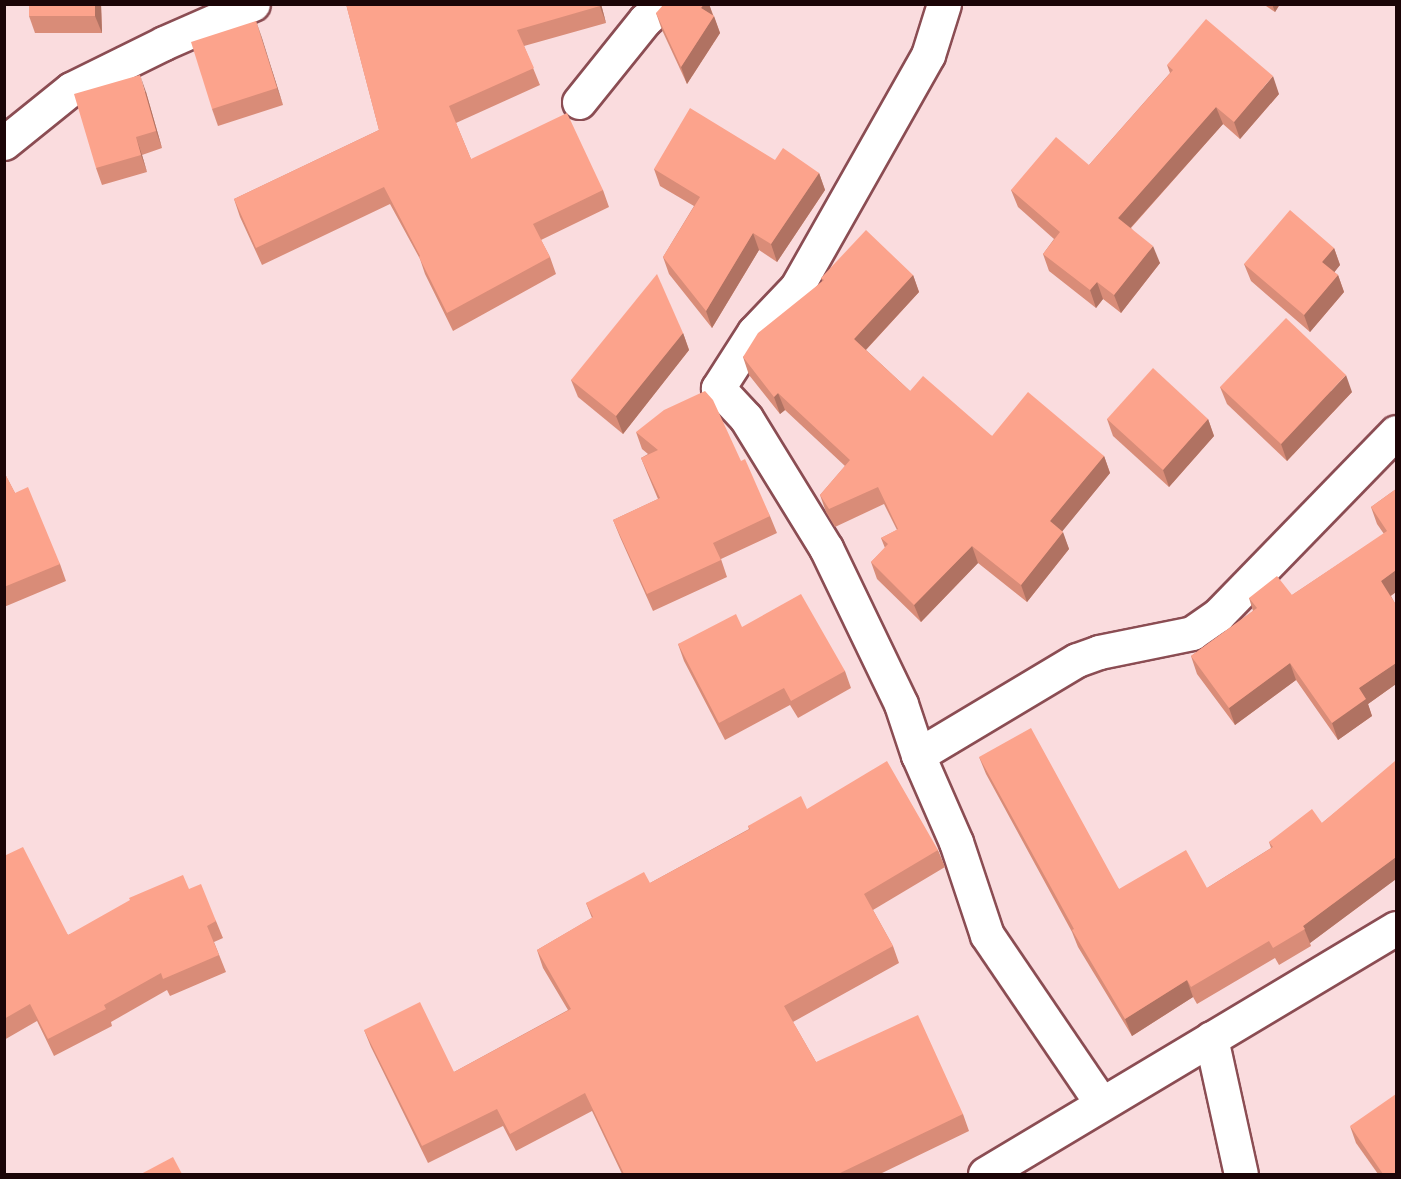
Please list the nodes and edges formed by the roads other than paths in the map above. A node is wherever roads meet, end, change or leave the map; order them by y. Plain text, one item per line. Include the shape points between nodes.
1 (253, 4) edge
2 (663, 4) edge
3 (944, 4) edge
4 (579, 102) dead end
5 (4, 142) edge
6 (1396, 432) edge
7 (918, 755) junction
8 (1396, 928) edge
9 (1211, 1038) junction
10 (1101, 1103) junction
11 (986, 1174) edge
12 (1241, 1174) edge

1 - 5 street via 71,89
2 - 4 street via 645,20
3 - 7 street via 927,55 797,287 754,332 718,388 746,418 826,548 901,704
6 - 7 street via 1218,615 1192,633 1077,660
7 - 10 street via 956,842 987,935
8 - 9 street
9 - 10 street
9 - 12 street
10 - 11 street

